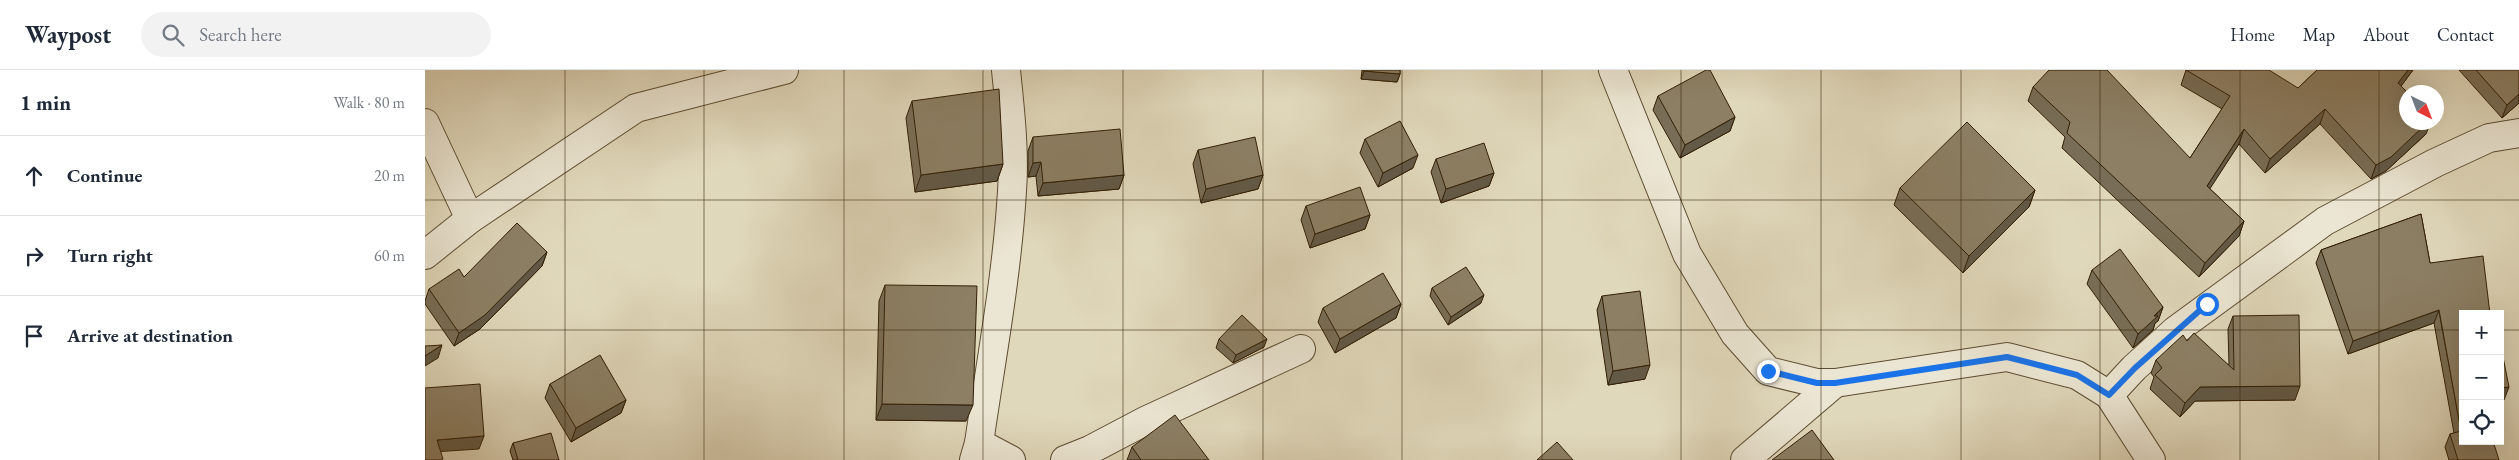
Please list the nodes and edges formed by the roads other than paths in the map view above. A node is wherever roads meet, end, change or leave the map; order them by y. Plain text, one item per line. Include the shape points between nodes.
1 (784, 70) edge
2 (1006, 70) edge
3 (1613, 70) edge
4 (425, 123) edge
5 (2519, 133) edge
6 (471, 219) junction
7 (425, 255) edge
8 (1301, 348) dead end
9 (1835, 383) junction
10 (2109, 395) junction
11 (976, 452) edge
12 (1011, 460) edge
13 (1065, 460) edge
14 (1745, 460) edge
15 (2151, 460) edge

1 - 6 street via 636,108
2 - 11 street via 1012,126 1013,190 1006,258
3 - 9 street via 1687,254 1735,334 1768,371 1817,383
4 - 6 street
5 - 10 street via 2480,142 2325,221 2188,320
6 - 7 street
8 - 13 street
9 - 10 street via 2007,357 2077,375
9 - 14 street
10 - 15 street
11 - 12 street

